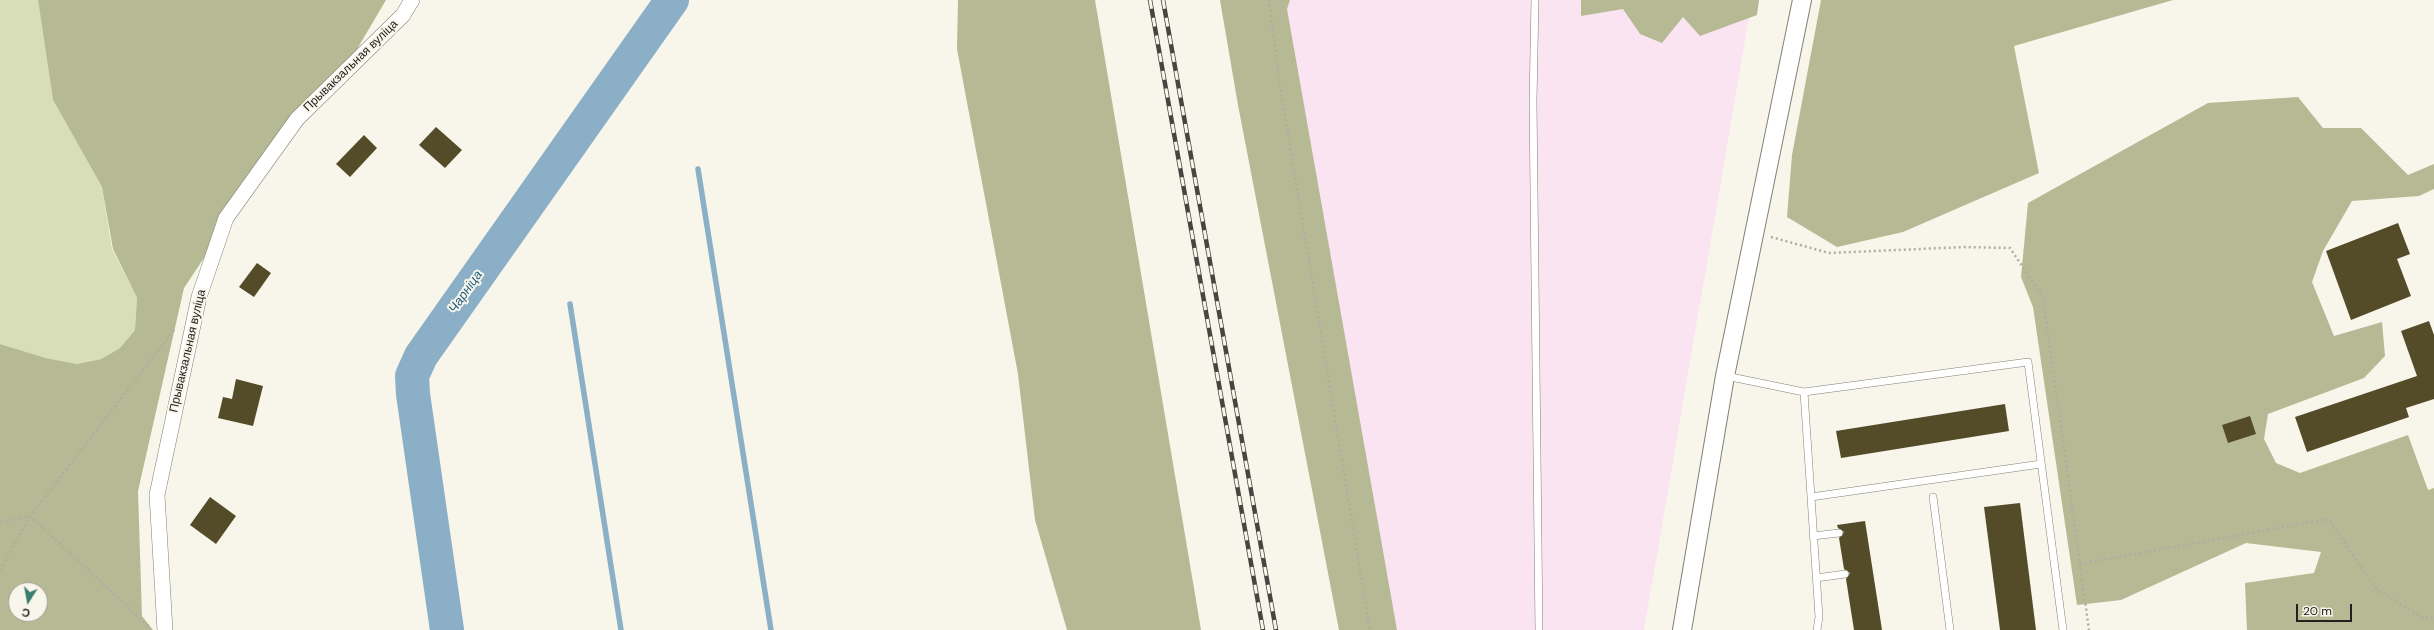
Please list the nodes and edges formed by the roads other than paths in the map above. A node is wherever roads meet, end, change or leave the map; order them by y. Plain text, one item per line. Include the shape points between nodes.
1 (412, 0) edge
2 (1535, 0) edge
3 (1802, 0) edge
4 (1725, 376) junction
5 (1804, 392) junction
6 (2041, 464) junction
7 (1933, 496) dead end
8 (1811, 497) junction
9 (1838, 533) dead end
10 (1813, 536) junction
11 (1845, 574) dead end
12 (1816, 578) junction
13 (165, 630) edge
14 (1539, 630) edge
15 (1682, 630) edge
16 (1817, 630) edge
17 (1950, 630) edge
18 (2063, 630) edge

1 - 13 street, Прывакзальная вуліца via 403,15 297,119 226,218 199,298 157,495
2 - 14 lane via 1533,102
3 - 4 street
4 - 5 lane
4 - 15 street
5 - 6 lane via 2028,362
5 - 8 lane
6 - 8 lane
6 - 18 lane
7 - 17 lane
8 - 10 lane
9 - 10 lane
10 - 12 lane
11 - 12 lane
12 - 16 lane via 1819,617

